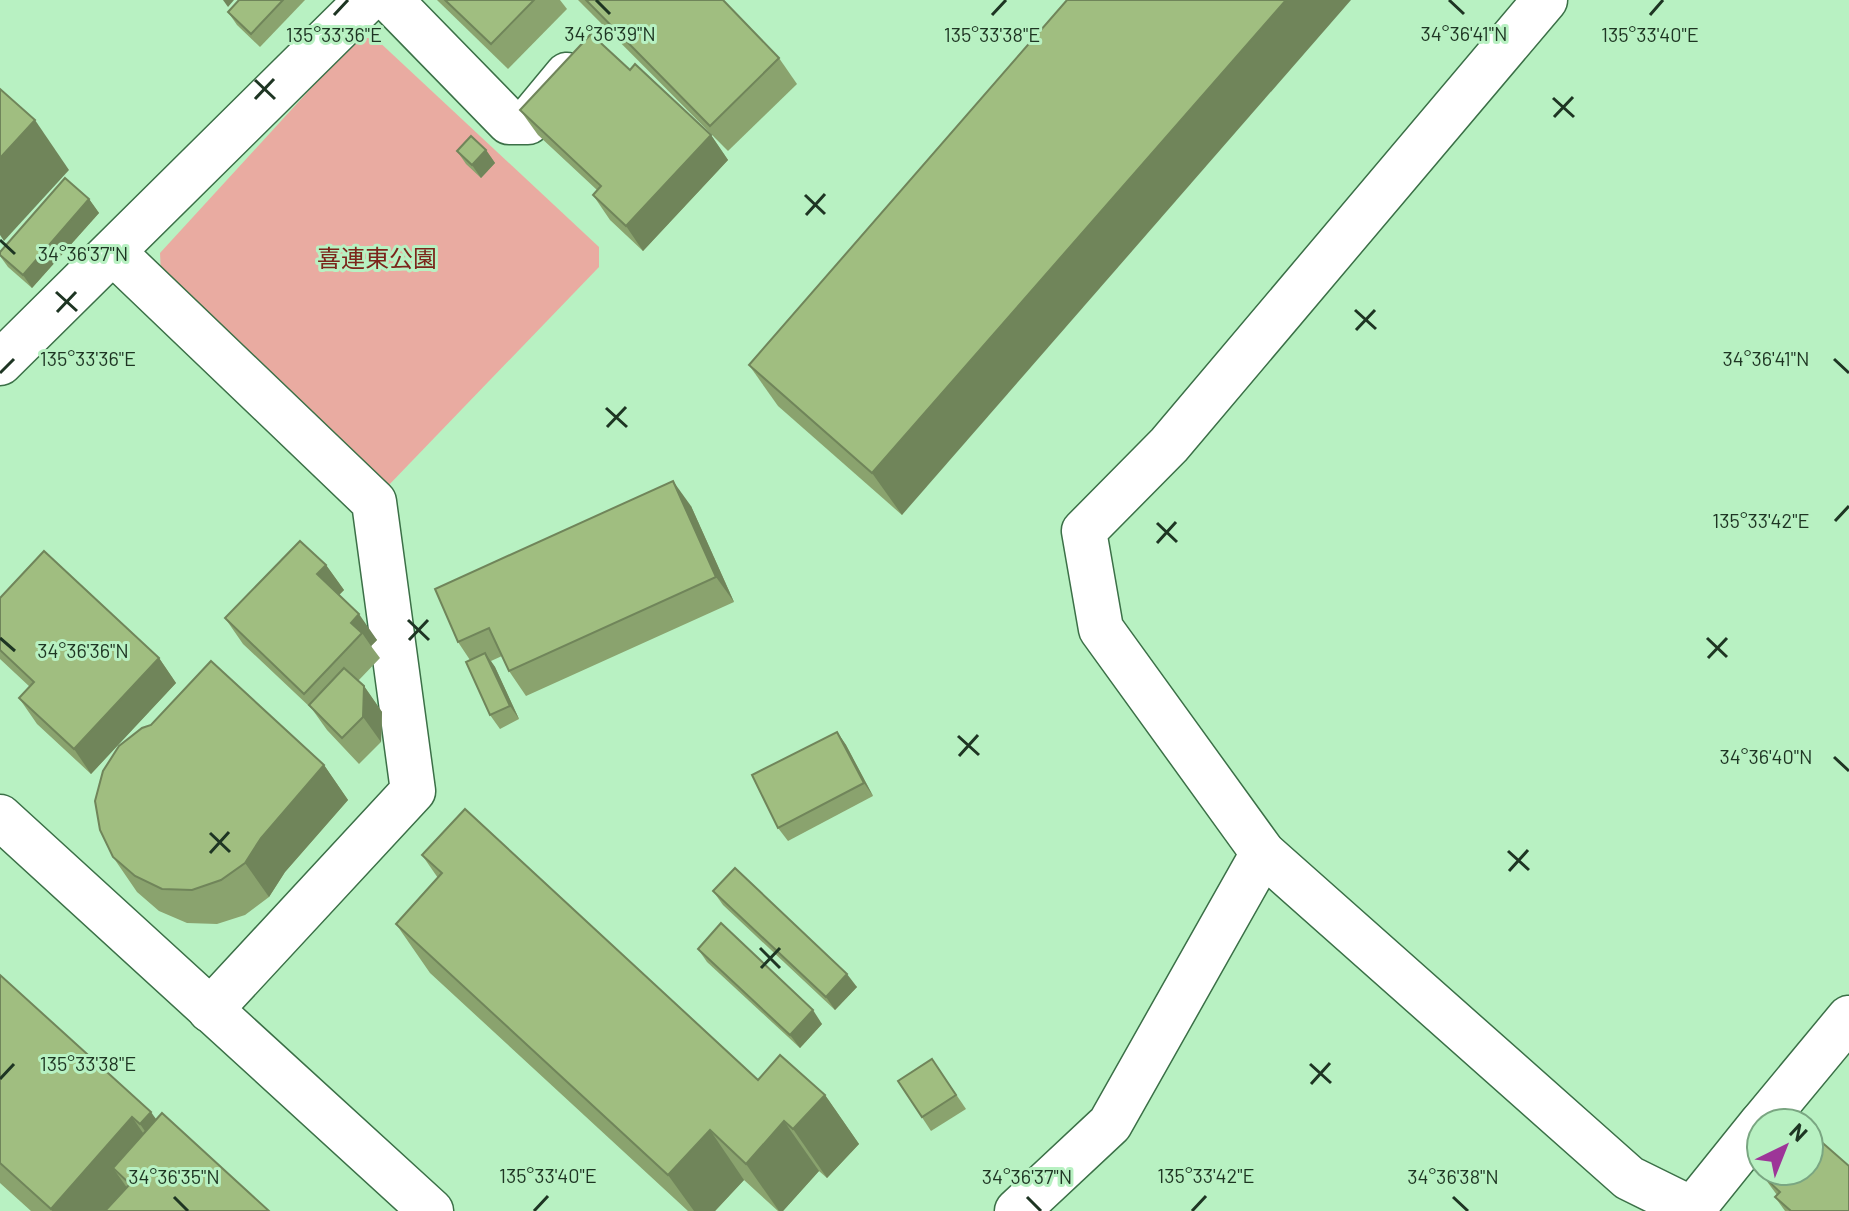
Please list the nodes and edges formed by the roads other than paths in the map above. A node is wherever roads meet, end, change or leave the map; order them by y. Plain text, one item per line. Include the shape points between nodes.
1 (367, 0) edge
2 (390, 0) edge
3 (1545, 0) edge
4 (586, 52) edge
5 (114, 253) junction
6 (0, 363) edge
7 (0, 817) edge
8 (1263, 853) junction
9 (210, 1010) junction
10 (1849, 1018) edge
11 (1774, 1107) edge
12 (1745, 1143) edge
13 (1693, 1210) edge
14 (431, 1211) edge
15 (1017, 1211) edge

1 - 5 street
2 - 4 street via 509,122 528,122
3 - 8 street via 1169,445 1084,531 1101,629
5 - 6 street
5 - 9 street via 374,502 413,791
7 - 9 street
8 - 13 street via 1629,1178
8 - 15 street via 1110,1124
9 - 14 street
10 - 11 street
12 - 13 street

